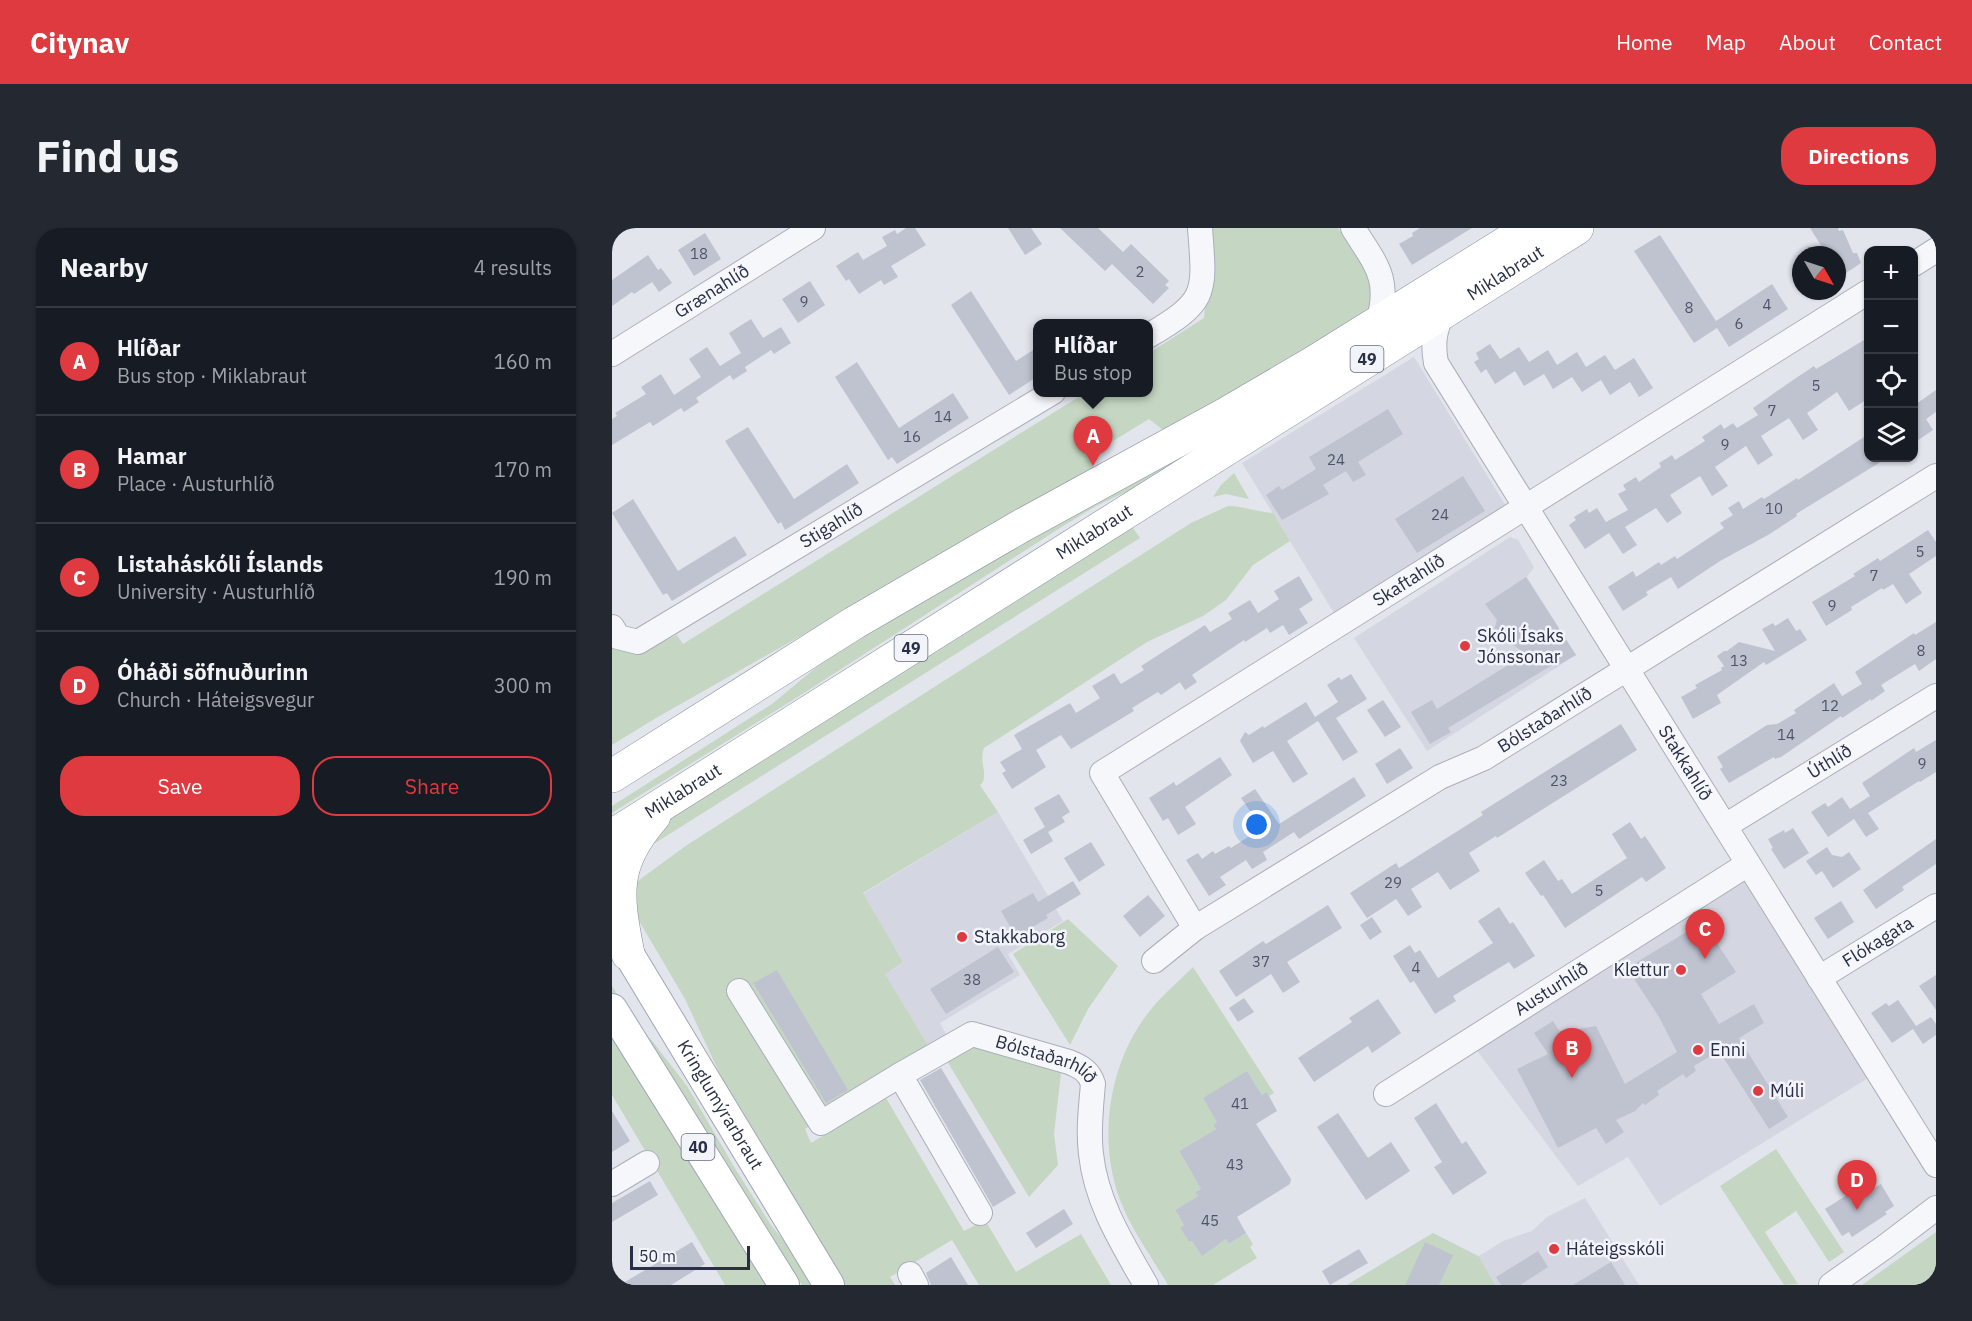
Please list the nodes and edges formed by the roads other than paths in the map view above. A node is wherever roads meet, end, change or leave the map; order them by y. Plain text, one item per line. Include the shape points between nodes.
1 (813, 228) edge
2 (1200, 228) edge
3 (1353, 228) edge
4 (1530, 228) edge
5 (1577, 228) edge
6 (1936, 250) edge
7 (1918, 261) edge
8 (1379, 270) junction
9 (1864, 295) edge
10 (1433, 303) junction
11 (1378, 323) junction
12 (1153, 333) edge
13 (612, 354) edge
14 (1436, 363) junction
15 (1324, 387) junction
16 (1046, 397) edge
17 (1936, 476) edge
18 (1526, 507) junction
19 (612, 627) edge
20 (1626, 668) junction
21 (1936, 696) edge
22 (615, 771) edge
23 (664, 805) junction
24 (1725, 826) junction
25 (612, 836) edge
26 (1748, 864) junction
27 (1936, 906) edge
28 (612, 926) edge
29 (1195, 928) junction
30 (628, 954) junction
31 (1154, 961) dead end
32 (1820, 978) junction
33 (739, 991) dead end
34 (612, 1009) edge
35 (900, 1075) junction
36 (1386, 1094) dead end
37 (647, 1163) dead end
38 (1936, 1165) edge
39 (612, 1184) edge
40 (1936, 1208) edge
41 (980, 1213) dead end
42 (784, 1285) edge
43 (829, 1285) edge
44 (1146, 1285) edge
45 (1831, 1285) edge

1 - 13 street, Grænahlíð
2 - 12 street via 1203,283 1198,298 1188,310
3 - 8 street
4 - 10 highway, Miklabraut / 49
5 - 10 highway, Miklabraut / 49
6 - 7 street
8 - 10 street
8 - 11 street via 1384,302
9 - 18 street, Skaftahlíð
10 - 11 highway, Miklabraut / 49
10 - 14 street, Stakkahlíð
10 - 15 highway, Miklabraut / 49
11 - 22 highway, Miklabraut / 49 via 1226,414 854,623
14 - 15 street via 1412,350 1400,351
14 - 18 street, Stakkahlíð
15 - 23 highway, Miklabraut / 49
16 - 19 street, Stigahlíð via 638,642 618,638
17 - 20 street, Bólstaðarhlíð
18 - 20 street, Stakkahlíð
18 - 29 street, Skaftahlíð via 1102,773
20 - 24 street, Stakkahlíð
20 - 29 street, Bólstaðarhlíð via 1484,758 1440,777
21 - 24 street, Úthlíð
23 - 25 highway, Miklabraut / 49
23 - 30 highway via 630,847 621,871 621,914
24 - 26 street, Stakkahlíð
26 - 32 street, Stakkahlíð
26 - 36 street, Austurhlíð
27 - 32 street, Flókagata
28 - 30 main road, Kringlumýrarbraut / 40
29 - 31 street, Bólstaðarhlíð
30 - 43 main road, Kringlumýrarbraut / 40
32 - 38 street, Stakkahlíð
33 - 35 street, Bólstaðarhlíð via 821,1123
34 - 42 main road, 40
35 - 41 street
35 - 44 street, Bólstaðarhlíð via 972,1034 1069,1062 1090,1074 1094,1178 1119,1239
37 - 39 street
40 - 45 street

